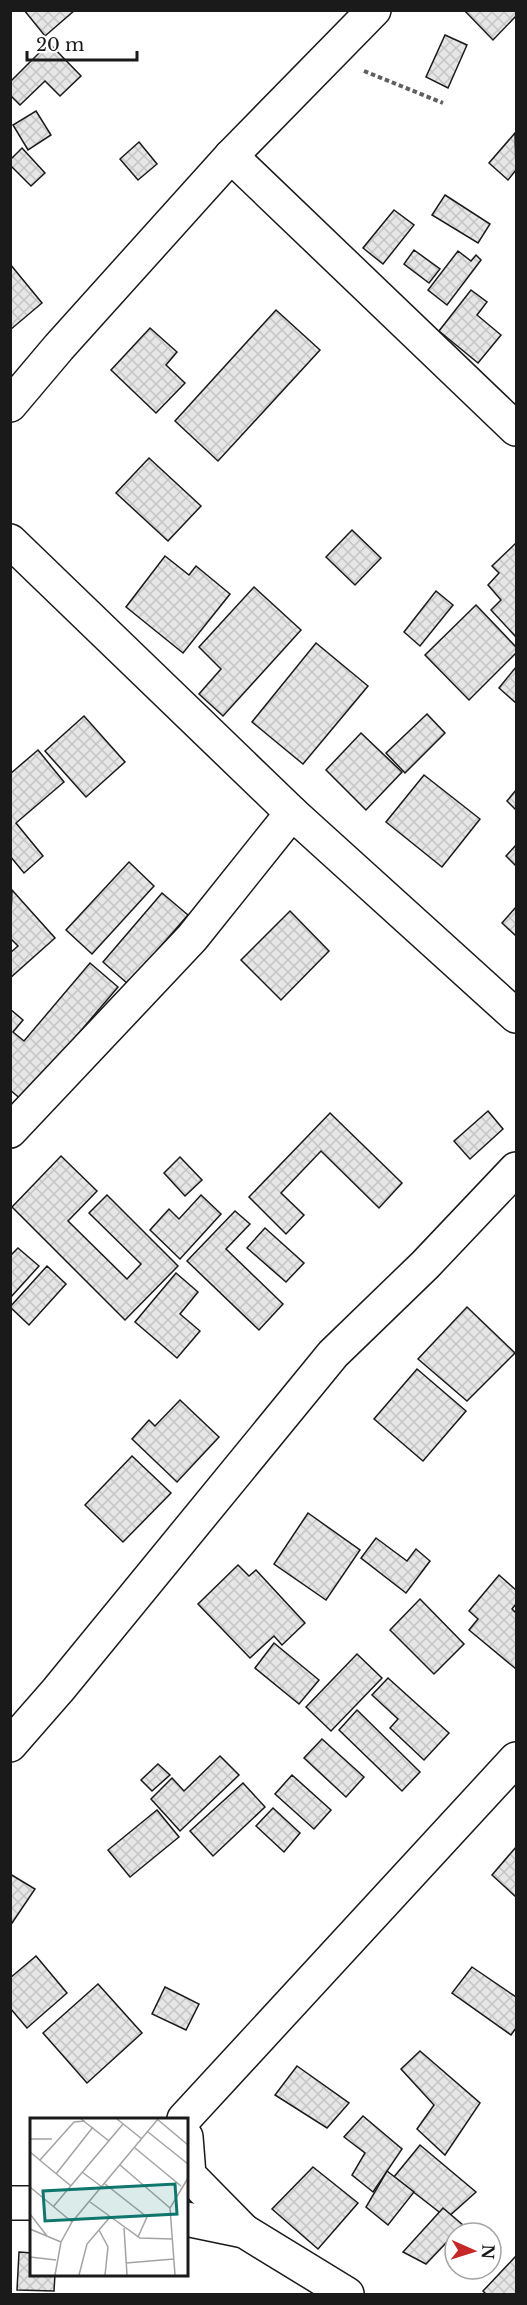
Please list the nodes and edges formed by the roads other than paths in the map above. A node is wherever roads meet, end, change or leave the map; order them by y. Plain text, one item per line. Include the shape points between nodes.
1 (374, 10) edge
2 (231, 156) junction
3 (10, 405) edge
4 (516, 429) edge
5 (10, 541) edge
6 (292, 813) junction
7 (516, 1016) edge
8 (10, 1131) edge
9 (516, 1169) edge
10 (10, 1745) edge
11 (516, 1760) edge
12 (185, 2118) edge
13 (188, 2162) edge
14 (30, 2203) edge
15 (10, 2204) edge
16 (188, 2219) edge
17 (244, 2231) junction
18 (347, 2295) edge

1 - 2 street
2 - 3 street
2 - 4 street
5 - 6 street
6 - 7 street
6 - 8 street via 192,938
9 - 10 street via 333,1354
11 - 12 street
13 - 17 street via 189,2175
14 - 15 street
16 - 17 street
17 - 18 street

